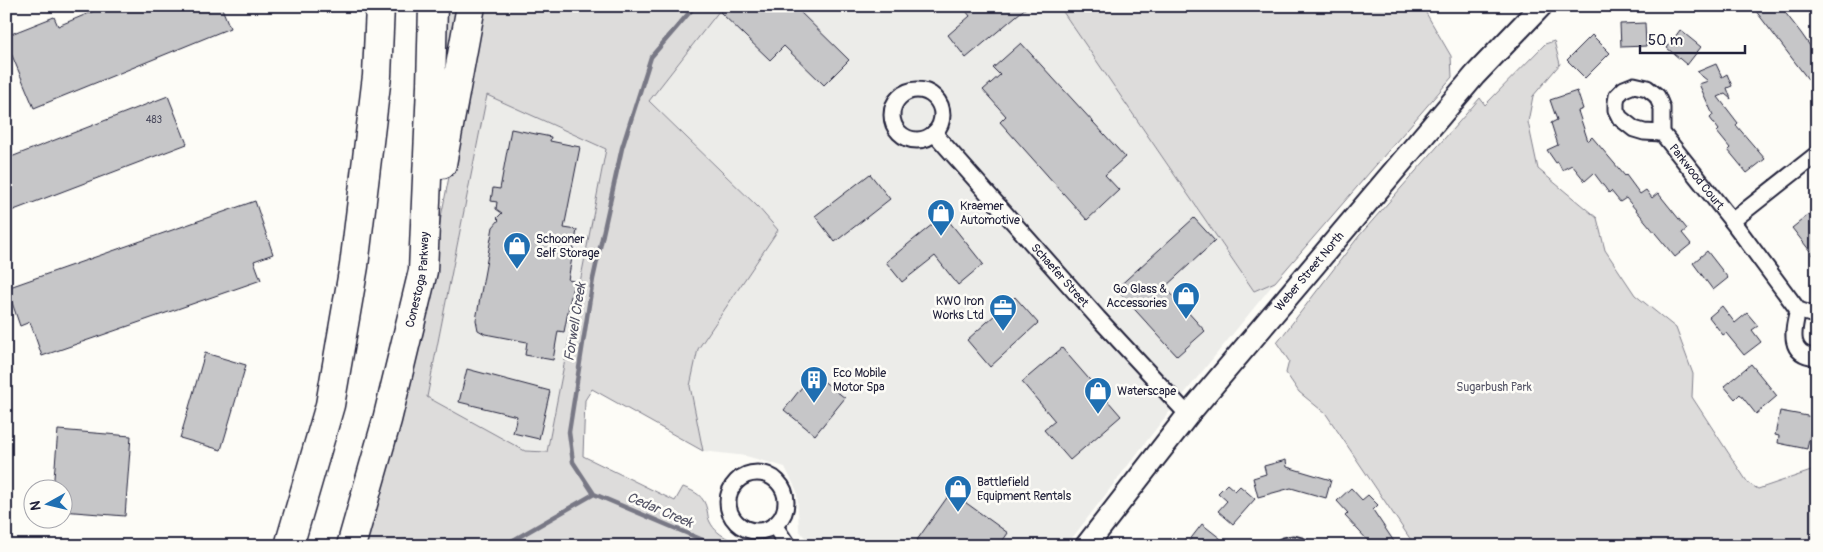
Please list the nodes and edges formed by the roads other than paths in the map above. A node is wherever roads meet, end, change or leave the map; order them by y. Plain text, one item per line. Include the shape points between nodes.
1 (380, 6) edge
2 (433, 6) edge
3 (471, 6) edge
4 (1541, 6) edge
5 (1662, 133) dead end
6 (934, 134) dead end
7 (1817, 154) edge
8 (1732, 221) junction
9 (422, 271) junction
10 (1798, 310) junction
11 (1817, 316) edge
12 (1817, 357) edge
13 (1188, 415) junction
14 (774, 525) dead end
15 (289, 546) edge
16 (352, 546) edge
17 (788, 546) edge
18 (1086, 546) edge
19 (1284, 546) edge
20 (1301, 546) edge

1 - 15 highway via 377,76 354,266 330,405
2 - 9 highway, Conestoga Parkway
3 - 9 highway
4 - 13 main road, Weber Street North via 1475,75
5 - 8 street, Parkwood Court
6 - 13 street, Schaefer Street
7 - 8 street, Parkwood Court
8 - 10 street, Parkwood Court
9 - 16 highway, Conestoga Parkway via 387,420
10 - 11 street
10 - 12 street via 1793,340 1806,356
13 - 18 main road, Weber Street North
14 - 17 street
19 - 20 street

